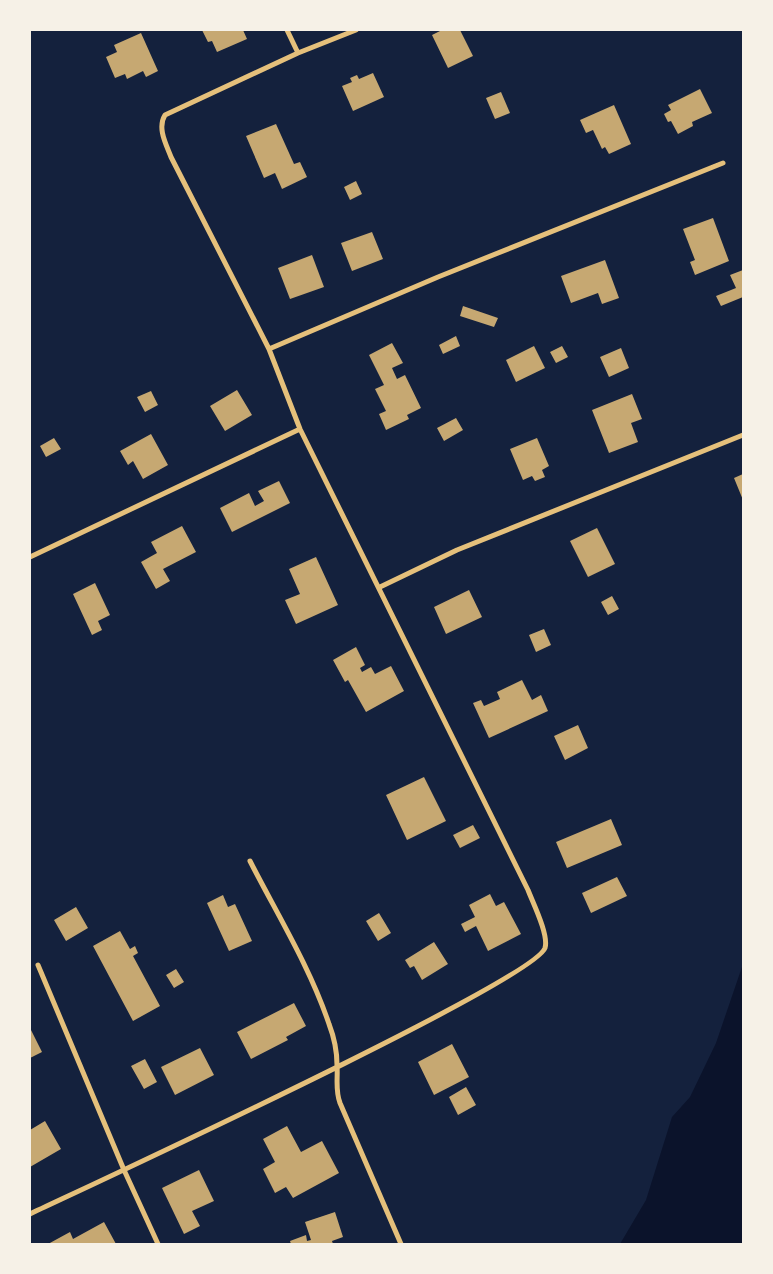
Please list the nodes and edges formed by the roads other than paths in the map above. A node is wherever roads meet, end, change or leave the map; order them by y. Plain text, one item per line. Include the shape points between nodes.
1 (287, 30) edge
2 (356, 30) edge
3 (298, 53) junction
4 (723, 163) dead end
5 (269, 349) junction
6 (300, 429) junction
7 (743, 435) edge
8 (30, 557) edge
9 (380, 587) junction
10 (250, 861) dead end
11 (38, 965) dead end
12 (337, 1067) junction
13 (124, 1170) junction
14 (30, 1214) edge
15 (158, 1244) edge
16 (401, 1244) edge

1 - 3 street
2 - 3 street
3 - 5 street via 165,115 162,120 163,136 171,157
4 - 5 street via 438,277
5 - 6 street
6 - 8 street
6 - 9 street
7 - 9 street via 457,550
9 - 12 street via 528,890 545,938 544,948 538,956 506,979
10 - 12 street via 329,1023
11 - 13 street
12 - 13 street
12 - 16 street via 336,1090 340,1103
13 - 14 street
13 - 15 street

